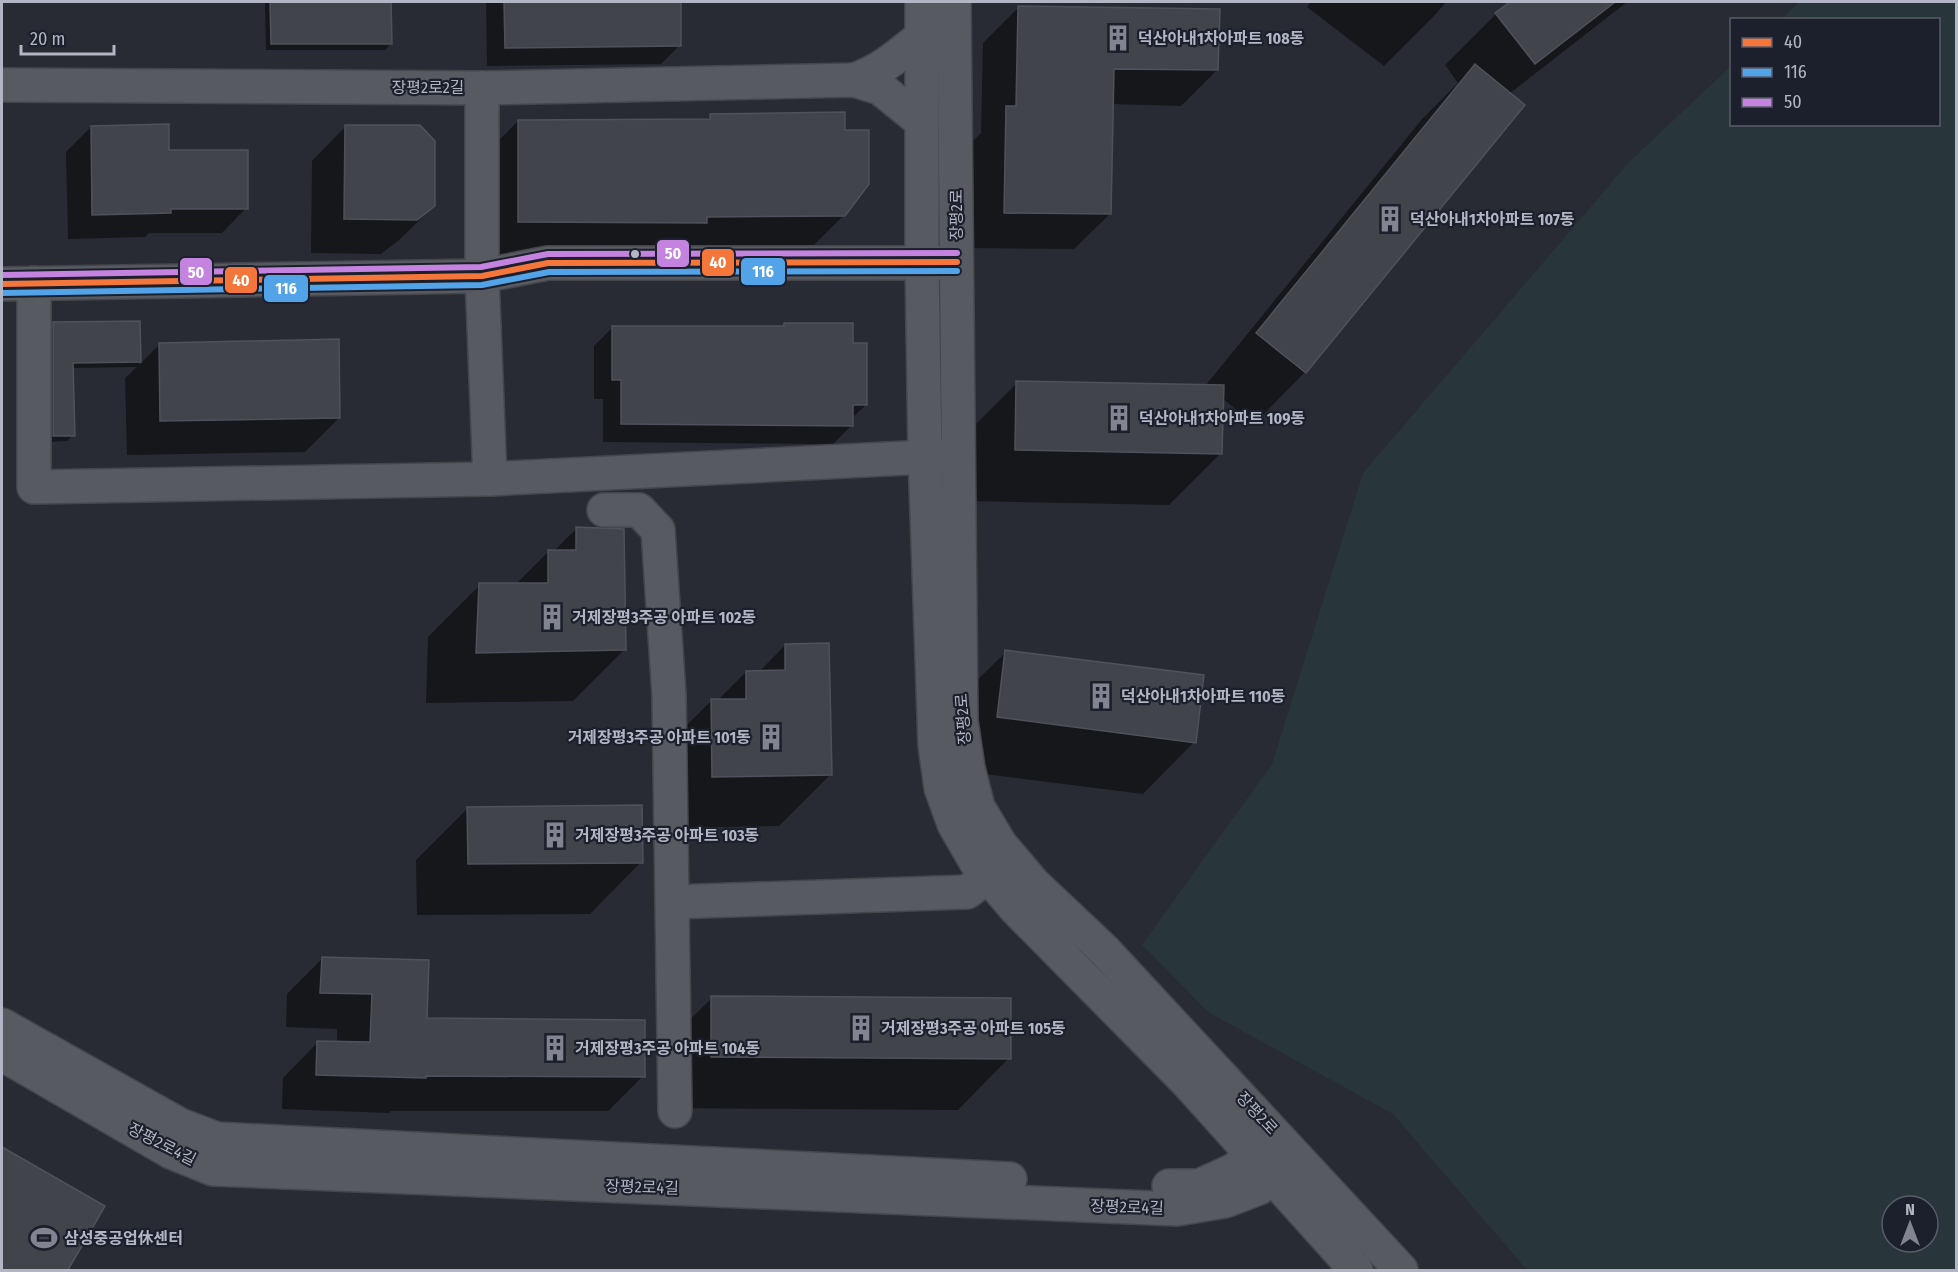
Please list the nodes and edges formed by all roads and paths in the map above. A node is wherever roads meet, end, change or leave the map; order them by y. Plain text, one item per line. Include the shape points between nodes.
1 (922, 2) edge
2 (954, 2) edge
3 (922, 36) junction
4 (854, 80) junction
5 (2, 85) edge
6 (482, 88) junction
7 (922, 122) junction
8 (957, 262) junction
9 (922, 264) junction
10 (482, 276) junction
11 (34, 283) junction
12 (2, 284) edge
13 (925, 456) junction
14 (957, 456) junction
15 (490, 479) junction
16 (604, 510) dead end
17 (1000, 868) junction
18 (672, 902) junction
19 (2, 1025) edge
20 (2, 1054) edge
21 (675, 1111) dead end
22 (1288, 1147) junction
23 (1262, 1167) junction
24 (1356, 1270) edge
25 (1401, 1270) edge

1 - 3 street, 장평2로
2 - 8 street, 장평2로
3 - 4 street via 886,65
3 - 7 street, 장평2로
4 - 6 street, 장평2로2길
4 - 7 street via 880,88
5 - 6 street, 장평2로2길
6 - 10 street
7 - 9 street, 장평2로
8 - 9 street
8 - 14 street, 장평2로
9 - 10 street via 548,263
9 - 13 street, 장평2로
10 - 11 street
10 - 15 street
11 - 12 street
11 - 15 street via 34,487
13 - 14 street
13 - 15 street
13 - 17 street, 장평2로 via 935,746 941,788 954,824 976,862
14 - 17 street, 장평2로 via 961,721 978,807 1000,844
16 - 18 street via 639,510 658,530 669,695
17 - 18 street via 967,892
17 - 22 street, 장평2로 via 1033,883 1104,950
17 - 23 street, 장평2로 via 1016,909 1187,1082
18 - 21 street
19 - 23 street, 장평2로4길 via 180,1125 217,1138 1146,1186 1199,1186 1234,1170
20 - 23 street, 장평2로4길 via 171,1152 213,1169 1177,1209 1225,1201 1259,1188
22 - 23 street, 장평2로4길
22 - 25 street, 장평2로
23 - 24 street, 장평2로

